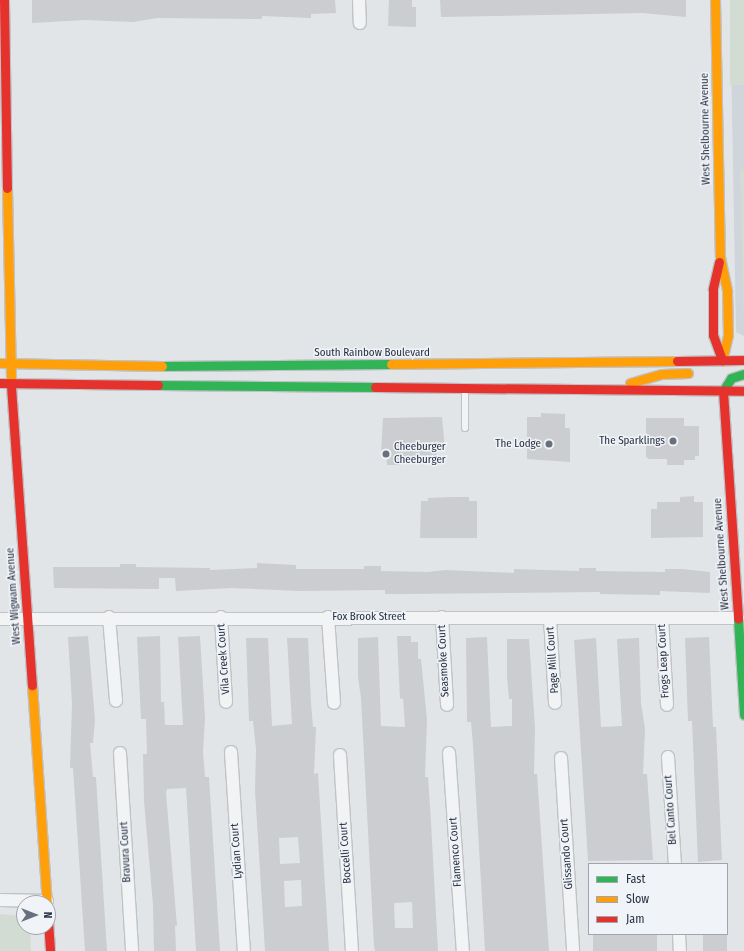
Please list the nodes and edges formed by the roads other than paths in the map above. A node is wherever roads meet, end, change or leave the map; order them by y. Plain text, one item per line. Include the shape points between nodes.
1 (4, 0) edge
2 (359, 0) edge
3 (715, 0) edge
4 (360, 23) dead end
5 (2, 30) edge
6 (720, 257) junction
7 (722, 360) junction
8 (744, 360) edge
9 (0, 363) edge
10 (11, 364) junction
11 (487, 364) junction
12 (352, 365) junction
13 (710, 370) dead end
14 (696, 373) dead end
15 (744, 374) edge
16 (0, 384) edge
17 (11, 384) junction
18 (256, 385) junction
19 (375, 386) junction
20 (465, 386) junction
21 (611, 389) junction
22 (723, 390) junction
23 (744, 390) edge
24 (465, 428) dead end
25 (109, 617) junction
26 (221, 617) junction
27 (328, 617) junction
28 (0, 618) edge
29 (27, 618) junction
30 (442, 618) junction
31 (550, 618) junction
32 (662, 618) junction
33 (738, 618) junction
34 (116, 701) dead end
35 (226, 702) dead end
36 (334, 702) dead end
37 (555, 703) dead end
38 (446, 705) dead end
39 (667, 705) dead end
40 (744, 715) edge
41 (231, 752) dead end
42 (120, 753) dead end
43 (449, 753) dead end
44 (340, 755) dead end
45 (668, 757) dead end
46 (561, 758) dead end
47 (675, 863) edge
48 (47, 895) edge
49 (0, 900) edge
50 (16, 901) edge
51 (49, 935) edge
52 (679, 935) edge
53 (50, 951) edge
54 (132, 951) edge
55 (244, 951) edge
56 (352, 951) edge
57 (462, 951) edge
58 (573, 951) edge
59 (680, 951) edge

1 - 5 main road, West Wigwam Avenue
2 - 4 street
3 - 6 main road, West Shelbourne Avenue
5 - 10 main road, West Wigwam Avenue
6 - 7 main road, West Shelbourne Avenue via 727,290 728,335
6 - 7 main road, West Shelbourne Avenue via 713,289 713,335
7 - 8 main road, South Rainbow Boulevard
7 - 11 main road, South Rainbow Boulevard
7 - 13 main road
9 - 10 main road, South Rainbow Boulevard
10 - 12 main road, South Rainbow Boulevard
10 - 17 main road, West Wigwam Avenue
11 - 12 main road, South Rainbow Boulevard
11 - 19 main road via 390,375
12 - 18 main road via 343,373 301,373
14 - 21 main road via 662,374
15 - 22 main road via 731,378
16 - 17 main road
17 - 18 main road
17 - 29 main road, West Wigwam Avenue
18 - 19 main road
19 - 20 main road
20 - 21 main road
20 - 24 lane
21 - 22 main road
22 - 23 main road
22 - 33 main road, West Shelbourne Avenue
25 - 26 street, Fox Brook Street
25 - 29 street, Fox Brook Street
25 - 34 street
26 - 27 street, Fox Brook Street
26 - 35 street, Vila Creek Court
27 - 30 street, Fox Brook Street
27 - 36 street
28 - 29 street, Fox Brook Street
29 - 48 main road, West Wigwam Avenue
30 - 31 street, Fox Brook Street
30 - 38 street, Seasmoke Court
31 - 32 street, Fox Brook Street
31 - 37 street, Page Mill Court
32 - 33 street, Fox Brook Street
32 - 39 street, Frogs Leap Court
33 - 40 main road, West Shelbourne Avenue
41 - 55 street, Lydian Court
42 - 54 street, Bravura Court
43 - 57 street, Flamenco Court
44 - 56 street, Boccelli Court
45 - 47 street, Bel Canto Court
46 - 58 street, Glissando Court
49 - 50 street
51 - 53 main road
52 - 59 street

